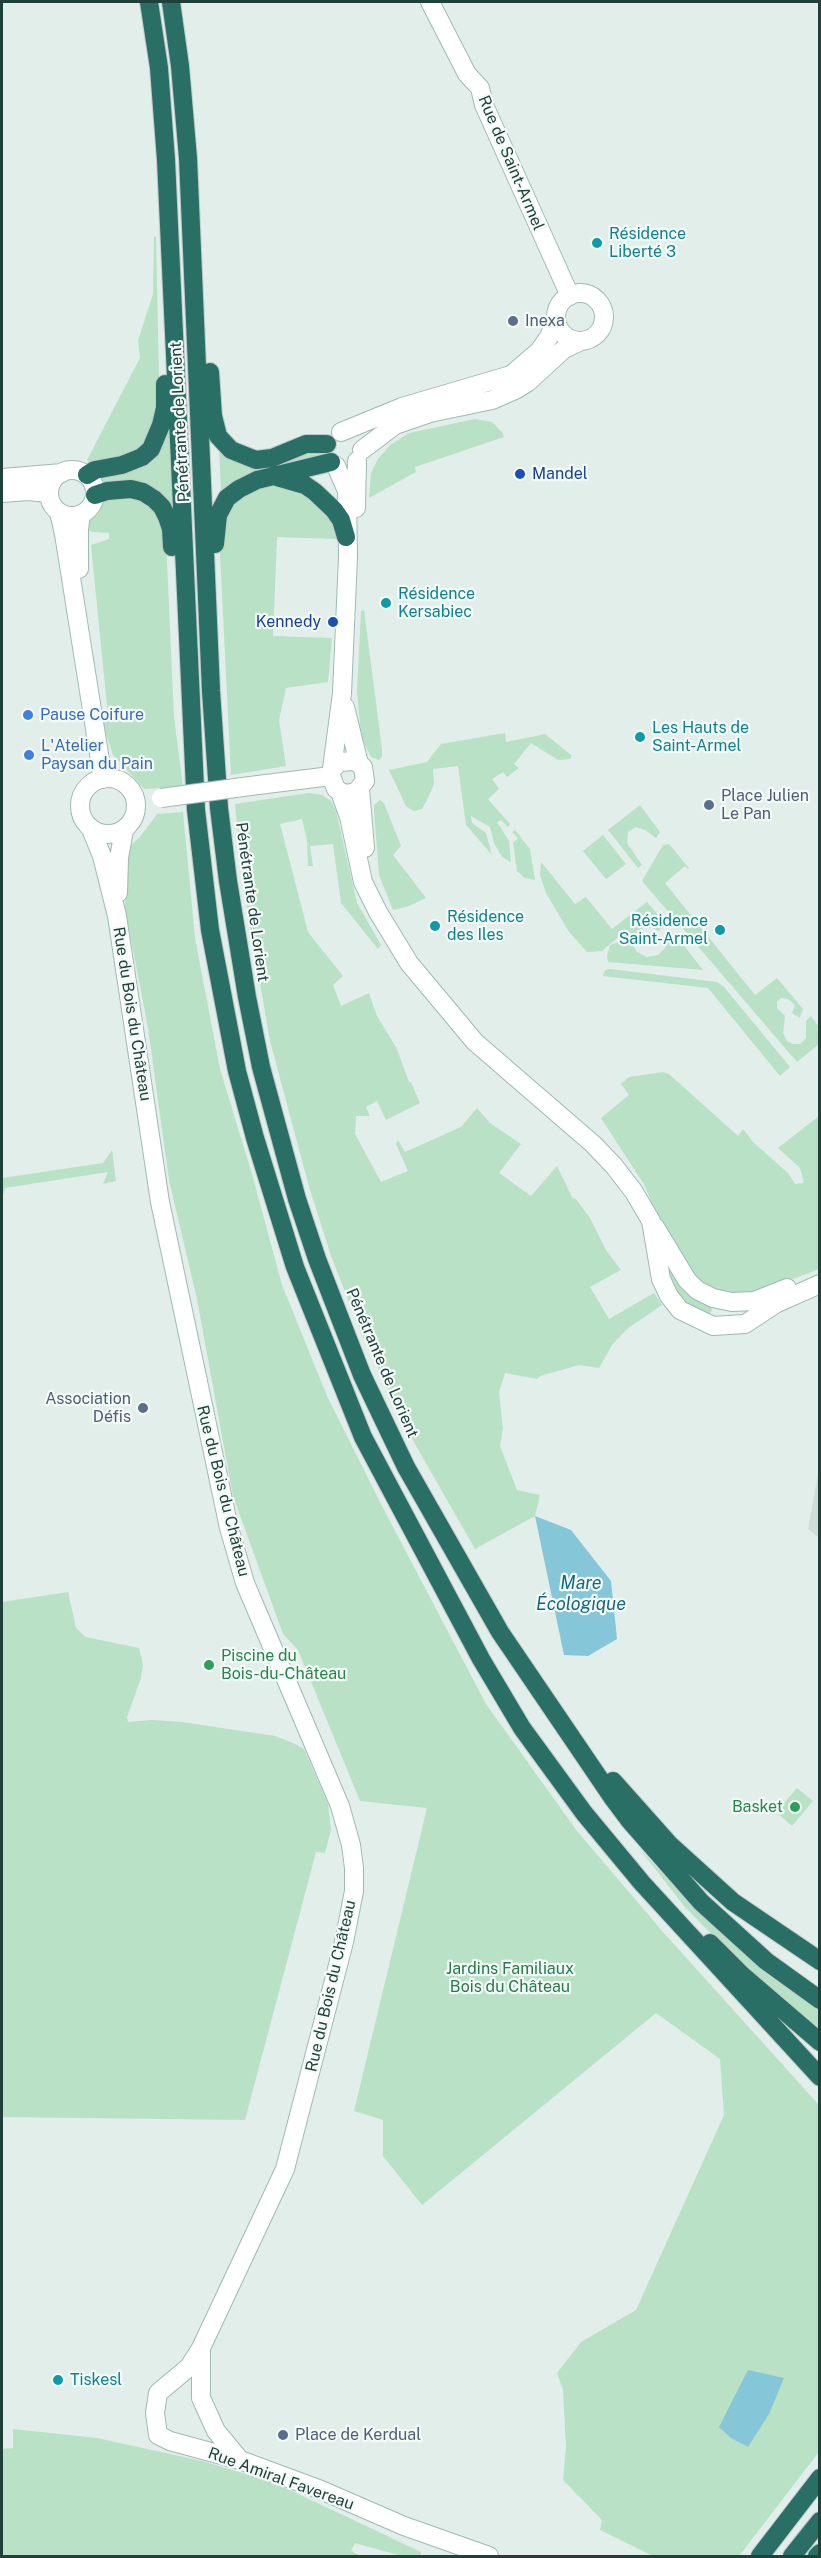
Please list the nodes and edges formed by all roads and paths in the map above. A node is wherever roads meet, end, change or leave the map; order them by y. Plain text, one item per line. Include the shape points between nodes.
1 (149, 2) edge
2 (171, 2) edge
3 (430, 2) edge
4 (180, 66) junction
5 (162, 95) junction
6 (570, 296) junction
7 (556, 319) junction
8 (581, 341) junction
9 (341, 432) junction
10 (360, 456) junction
11 (331, 457) junction
12 (62, 473) junction
13 (87, 475) junction
14 (277, 477) junction
15 (2, 478) edge
16 (2, 493) edge
17 (49, 493) junction
18 (95, 495) junction
19 (59, 512) junction
20 (81, 514) junction
21 (346, 537) junction
22 (348, 557) junction
23 (81, 637) junction
24 (342, 693) junction
25 (359, 764) junction
26 (104, 778) junction
27 (334, 780) junction
28 (360, 789) junction
29 (136, 804) junction
30 (196, 810) junction
31 (91, 829) junction
32 (124, 830) junction
33 (228, 881) junction
34 (378, 912) junction
35 (117, 916) junction
36 (651, 1221) junction
37 (819, 1275) edge
38 (819, 1284) edge
39 (481, 1659) junction
40 (570, 1737) junction
41 (819, 1961) edge
42 (819, 2000) edge
43 (819, 2042) edge
44 (819, 2077) edge
45 (201, 2348) junction
46 (158, 2435) joint
47 (240, 2460) junction
48 (819, 2478) edge
49 (819, 2521) edge
50 (819, 2553) edge
51 (489, 2556) edge
52 (760, 2556) edge
53 (792, 2556) edge
54 (817, 2556) edge

1 - 5 highway, Pénétrante de Lorient
2 - 4 highway, Pénétrante de Lorient
3 - 6 street, Rue de Saint-Armel via 467,75 480,88 484,105
4 - 11 highway via 194,159 213,416 218,436 231,450 256,460 306,444
4 - 33 highway, Pénétrante de Lorient via 211,691
5 - 13 highway via 165,408 157,437 142,457
5 - 30 highway, Pénétrante de Lorient
6 - 7 street via 560,305
6 - 8 street via 590,295 601,304 603,312 597,334
7 - 8 street via 564,335
7 - 9 street via 539,351 511,375 402,407
8 - 10 street via 564,349 517,389 492,400 395,425
9 - 10 street via 358,438
9 - 11 street via 335,434
10 - 11 street via 347,467
10 - 22 street
11 - 14 highway
11 - 21 street via 347,491
12 - 13 street via 74,470
12 - 15 street
12 - 17 street via 51,484
13 - 18 street via 94,484
14 - 21 highway via 315,492 341,520
14 - 33 highway via 257,480 227,498 218,515 215,536
16 - 17 street
17 - 19 street
18 - 20 street via 93,504
18 - 30 highway via 119,489 143,492 162,507 167,517 171,530 178,684
19 - 20 street
19 - 23 street
20 - 23 street
21 - 22 street
22 - 24 street
23 - 26 street
24 - 25 street
24 - 27 street
25 - 27 street via 344,760
25 - 28 street via 365,777
26 - 29 street via 125,784
26 - 31 street via 88,786 80,801 82,818
27 - 28 street via 351,794
27 - 29 street, bridge via 258,785
27 - 34 street via 349,817 363,882
28 - 34 street via 368,877
29 - 32 street via 133,818
30 - 39 highway, Pénétrante de Lorient via 210,930 237,1071 295,1267 363,1437
31 - 32 street via 107,834
31 - 35 street, Rue du Bois du Château
32 - 35 street, Rue du Bois du Château
33 - 40 highway, Pénétrante de Lorient via 247,997 277,1130 317,1259 362,1375 448,1544 500,1632
34 - 36 street via 409,963 458,1022 497,1062 593,1144 634,1192
35 - 45 street, Rue du Bois du Château via 160,1202 229,1528 245,1583 340,1806 354,1868 344,1942 285,2169
36 - 37 street via 687,1280 713,1298 754,1301
36 - 38 street via 661,1279 669,1296 680,1310 713,1326 745,1324 777,1303
39 - 43 highway via 662,1890 742,1975
39 - 44 highway via 522,1728 584,1813 681,1928
40 - 41 highway via 670,1845 733,1902
40 - 42 highway via 630,1821 700,1902 766,1961
45 - 46 street, Rue du Bois du Château via 189,2367 158,2393
45 - 47 street, Rue du Bois du Château via 201,2398 216,2431
46 - 47 street, Rue Amiral Favereau
47 - 51 street, Rue Amiral Favereau
48 - 52 highway
49 - 53 highway
50 - 54 highway

